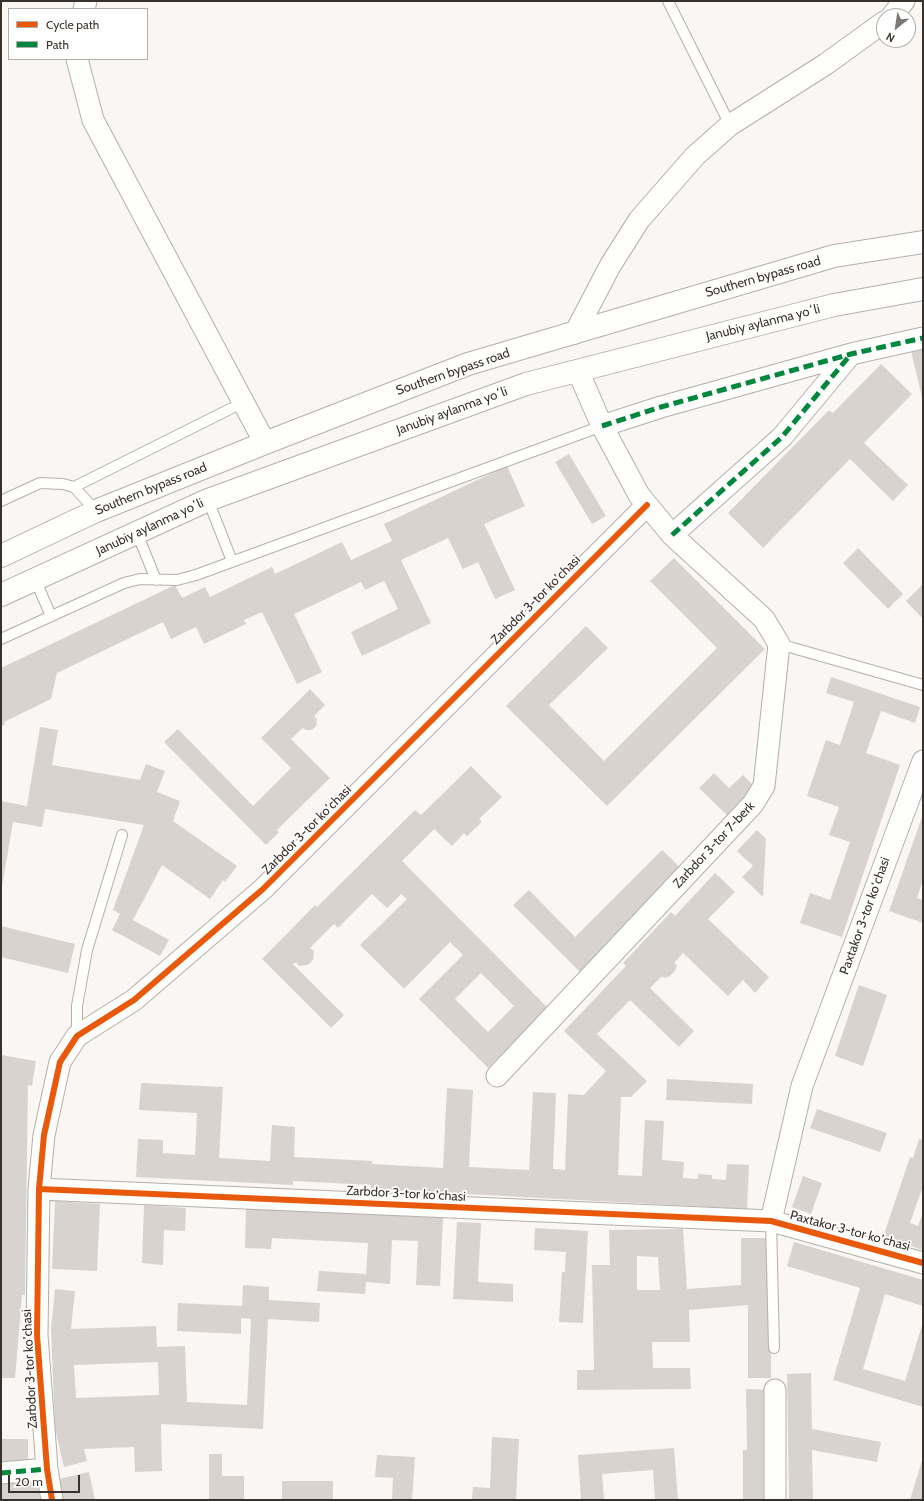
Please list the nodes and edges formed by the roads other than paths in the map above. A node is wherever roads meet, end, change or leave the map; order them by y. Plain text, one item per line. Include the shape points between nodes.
1 (668, 1) edge
2 (876, 28) edge
3 (77, 60) edge
4 (730, 125) junction
5 (923, 242) edge
6 (923, 289) edge
7 (575, 333) junction
8 (923, 338) edge
9 (851, 354) junction
10 (578, 371) junction
11 (242, 403) junction
12 (602, 426) junction
13 (265, 442) junction
14 (74, 487) junction
15 (208, 500) junction
16 (1, 501) edge
17 (647, 505) junction
18 (96, 511) junction
19 (137, 533) junction
20 (672, 535) junction
21 (1, 556) edge
22 (232, 561) junction
23 (35, 579) junction
24 (156, 580) junction
25 (1, 595) edge
26 (51, 616) junction
27 (1, 639) edge
28 (779, 644) junction
29 (923, 685) edge
30 (923, 761) edge
31 (122, 835) dead end
32 (77, 1036) junction
33 (497, 1076) dead end
34 (39, 1189) junction
35 (771, 1221) junction
36 (923, 1263) edge
37 (774, 1348) dead end
38 (775, 1390) dead end
39 (47, 1470) junction
40 (1, 1473) edge
41 (52, 1500) edge
42 (775, 1500) edge

1 - 4 lane
2 - 4 street via 826,64
3 - 11 street via 93,120
4 - 7 street via 695,156 639,220 610,266
5 - 7 highway, Southern bypass road via 834,256
6 - 10 highway, Janubiy aylanma yoʻli via 834,304
7 - 13 highway, Southern bypass road via 468,364
8 - 9 street
9 - 12 street
9 - 20 street via 782,437
10 - 12 street
10 - 15 highway, Janubiy aylanma yoʻli via 526,384
11 - 13 street
11 - 14 lane
12 - 17 street via 639,495
12 - 22 lane
13 - 18 highway, Southern bypass road
14 - 16 lane via 40,483
14 - 18 lane
15 - 19 highway, Janubiy aylanma yoʻli
15 - 22 lane
17 - 20 street
17 - 32 street, Zarbdor 3-tor koʼchasi via 263,889 134,1000
18 - 21 highway, Southern bypass road
19 - 23 highway, Janubiy aylanma yoʻli
19 - 24 lane
20 - 28 street via 764,619
22 - 24 lane via 176,580
23 - 25 highway, Janubiy aylanma yoʻli
23 - 26 lane
24 - 26 lane via 140,579 124,583
26 - 27 lane
28 - 29 lane
28 - 33 street, Zarbdor 3-tor 7-berk via 764,786 753,804
30 - 35 street, Paxtakor 3-tor koʼchasi via 802,1086
31 - 32 lane via 87,950 78,1000
32 - 34 street, Zarbdor 3-tor koʼchasi via 60,1062 44,1136
34 - 35 street, Zarbdor 3-tor koʼchasi
34 - 39 street, Zarbdor 3-tor koʼchasi via 36,1335
35 - 36 street, Paxtakor 3-tor koʼchasi
35 - 37 lane
38 - 42 street
39 - 40 street
39 - 41 street, Zarbdor 3-tor koʼchasi

